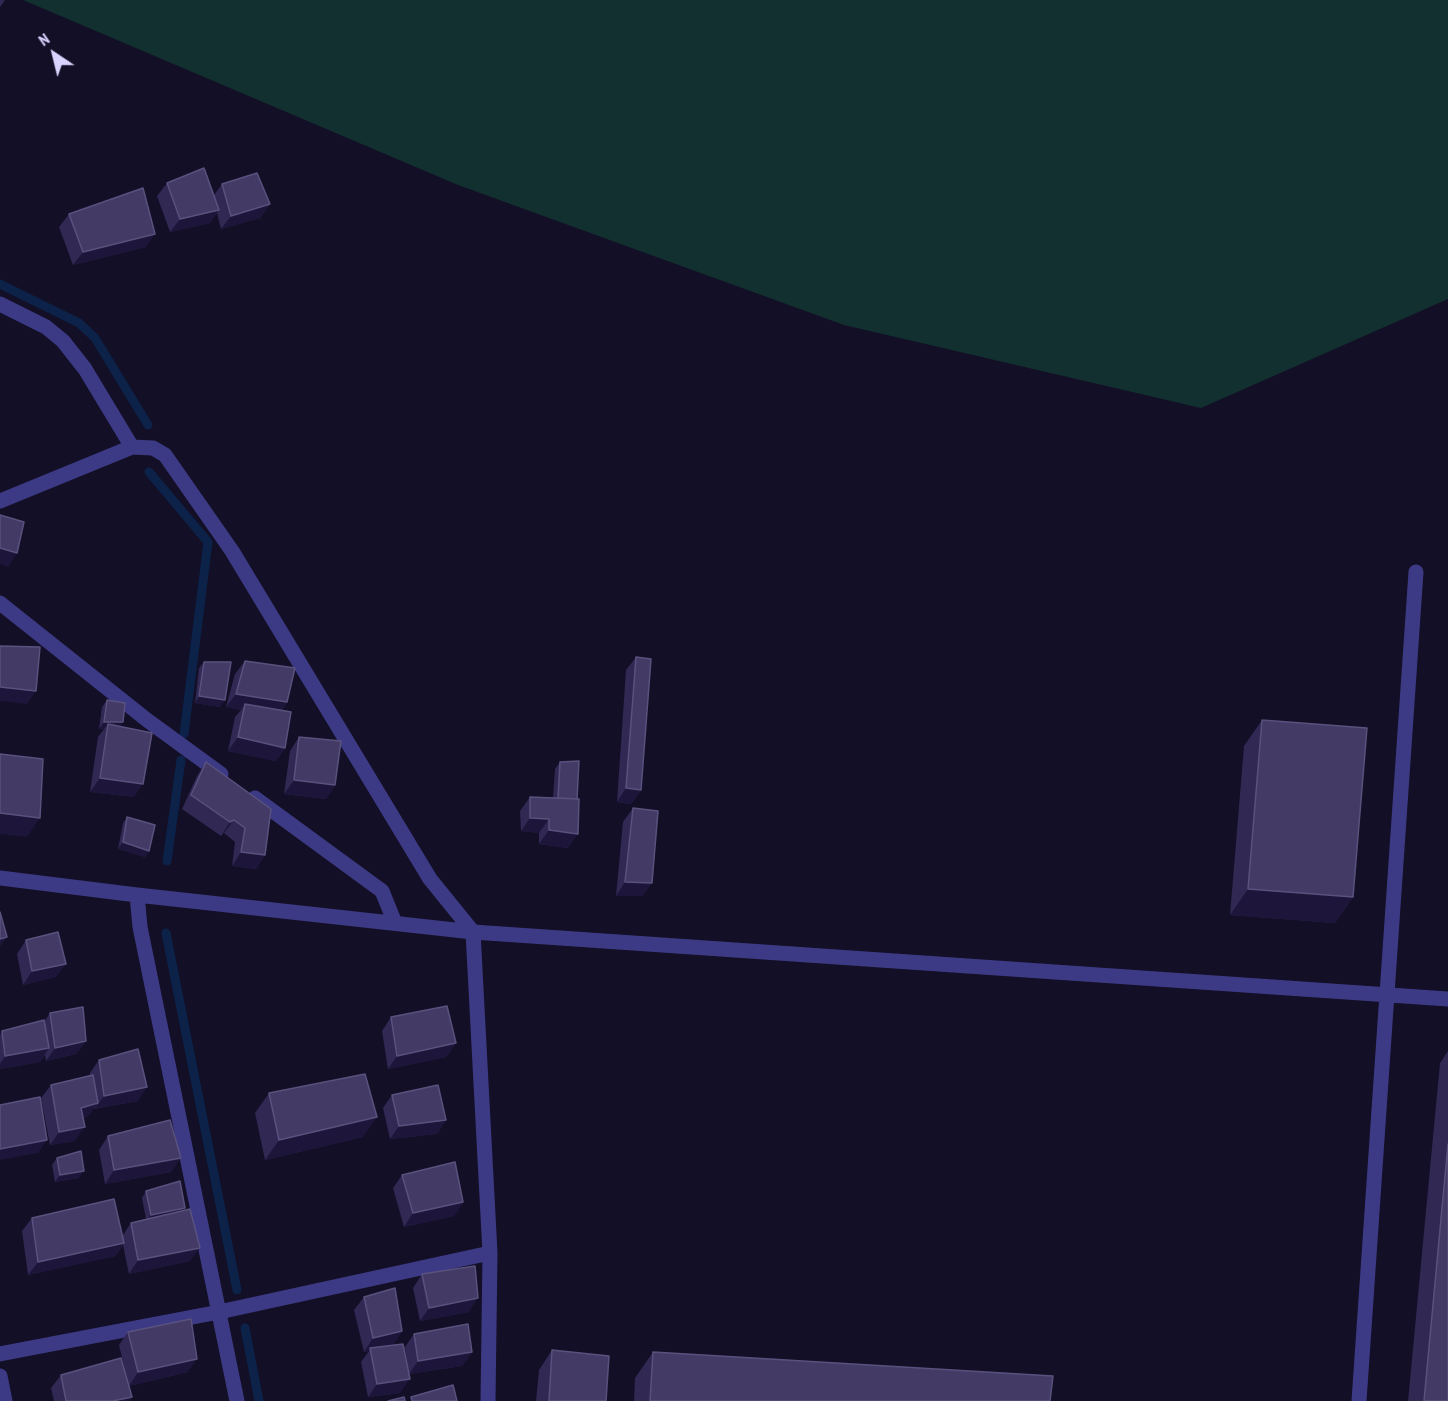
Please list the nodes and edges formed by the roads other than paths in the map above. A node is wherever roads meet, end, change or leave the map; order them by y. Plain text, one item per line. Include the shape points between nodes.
1 (0, 304) edge
2 (132, 447) junction
3 (0, 501) edge
4 (1416, 572) dead end
5 (0, 603) edge
6 (0, 878) edge
7 (137, 895) junction
8 (395, 923) junction
9 (473, 932) junction
10 (1388, 994) junction
11 (1448, 999) edge
12 (490, 1253) junction
13 (219, 1312) junction
14 (0, 1354) edge
15 (0, 1376) edge
16 (5, 1401) edge
17 (237, 1401) edge
18 (488, 1401) edge
19 (1359, 1401) edge

1 - 2 street via 46,327 63,341 85,369
2 - 3 street
2 - 9 street via 153,448 165,455 232,551 430,879
4 - 10 street
5 - 8 street via 147,720 382,891
6 - 7 street
7 - 8 street
7 - 13 street via 140,927
8 - 9 street
9 - 10 street
9 - 12 street
10 - 11 street
10 - 19 street
12 - 13 street
12 - 18 street
13 - 14 street
13 - 17 street
15 - 16 street

